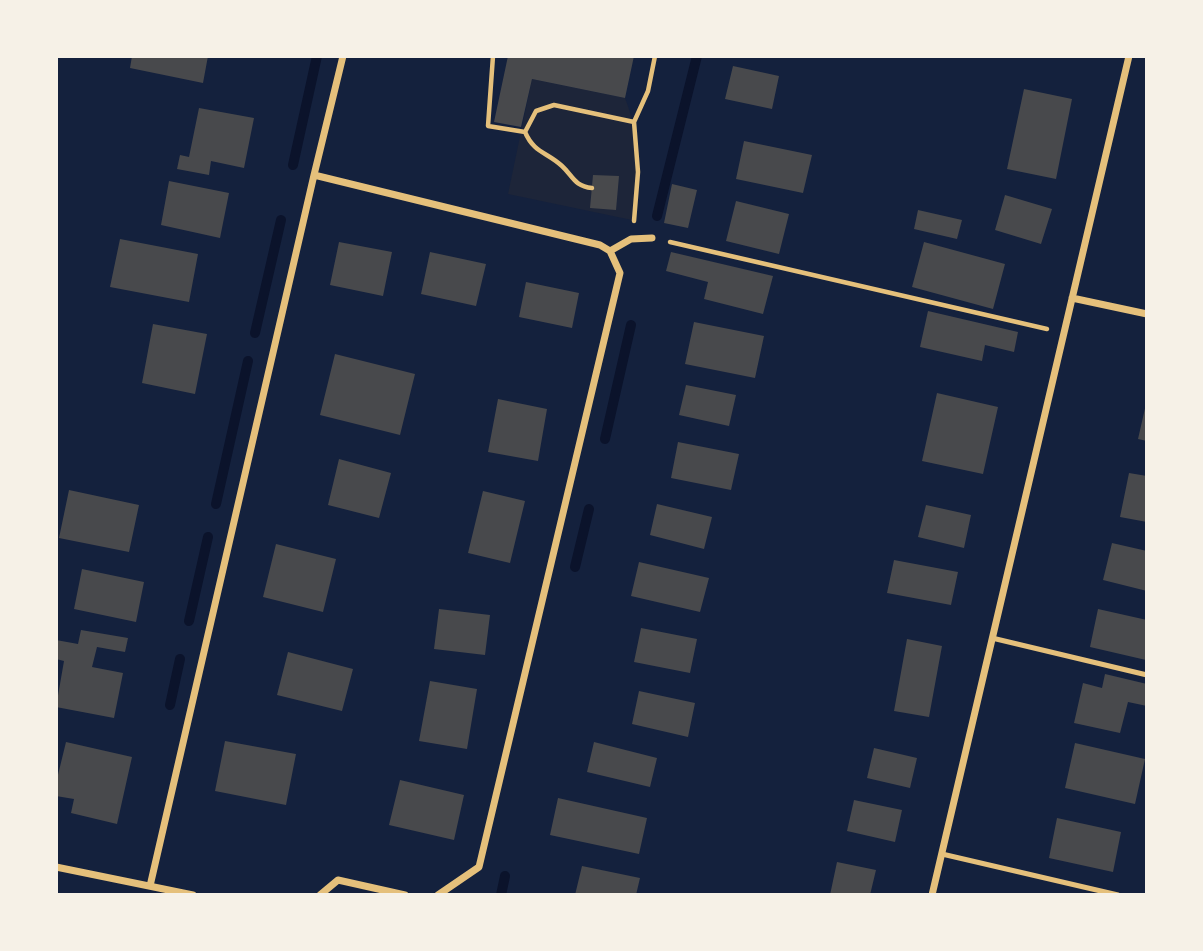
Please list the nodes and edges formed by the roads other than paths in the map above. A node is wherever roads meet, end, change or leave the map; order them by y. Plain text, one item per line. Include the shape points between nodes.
1 (343, 56) edge
2 (1129, 56) edge
3 (314, 175) junction
4 (652, 238) road end
5 (610, 251) junction
6 (1072, 298) junction
7 (1147, 314) edge
8 (992, 638) junction
9 (1147, 675) edge
10 (942, 854) junction
11 (56, 867) edge
12 (150, 886) junction
13 (193, 895) edge
14 (320, 895) edge
15 (405, 895) edge
16 (438, 895) edge
17 (932, 895) edge
18 (1118, 895) edge

1 - 3 street
2 - 6 street
3 - 5 street
3 - 12 street
4 - 5 street via 631,239
5 - 16 street via 620,273 479,867
6 - 7 street
6 - 8 street
8 - 9 lane
8 - 10 street
10 - 17 street
10 - 18 lane
11 - 12 street
12 - 13 street
14 - 15 street via 338,880

